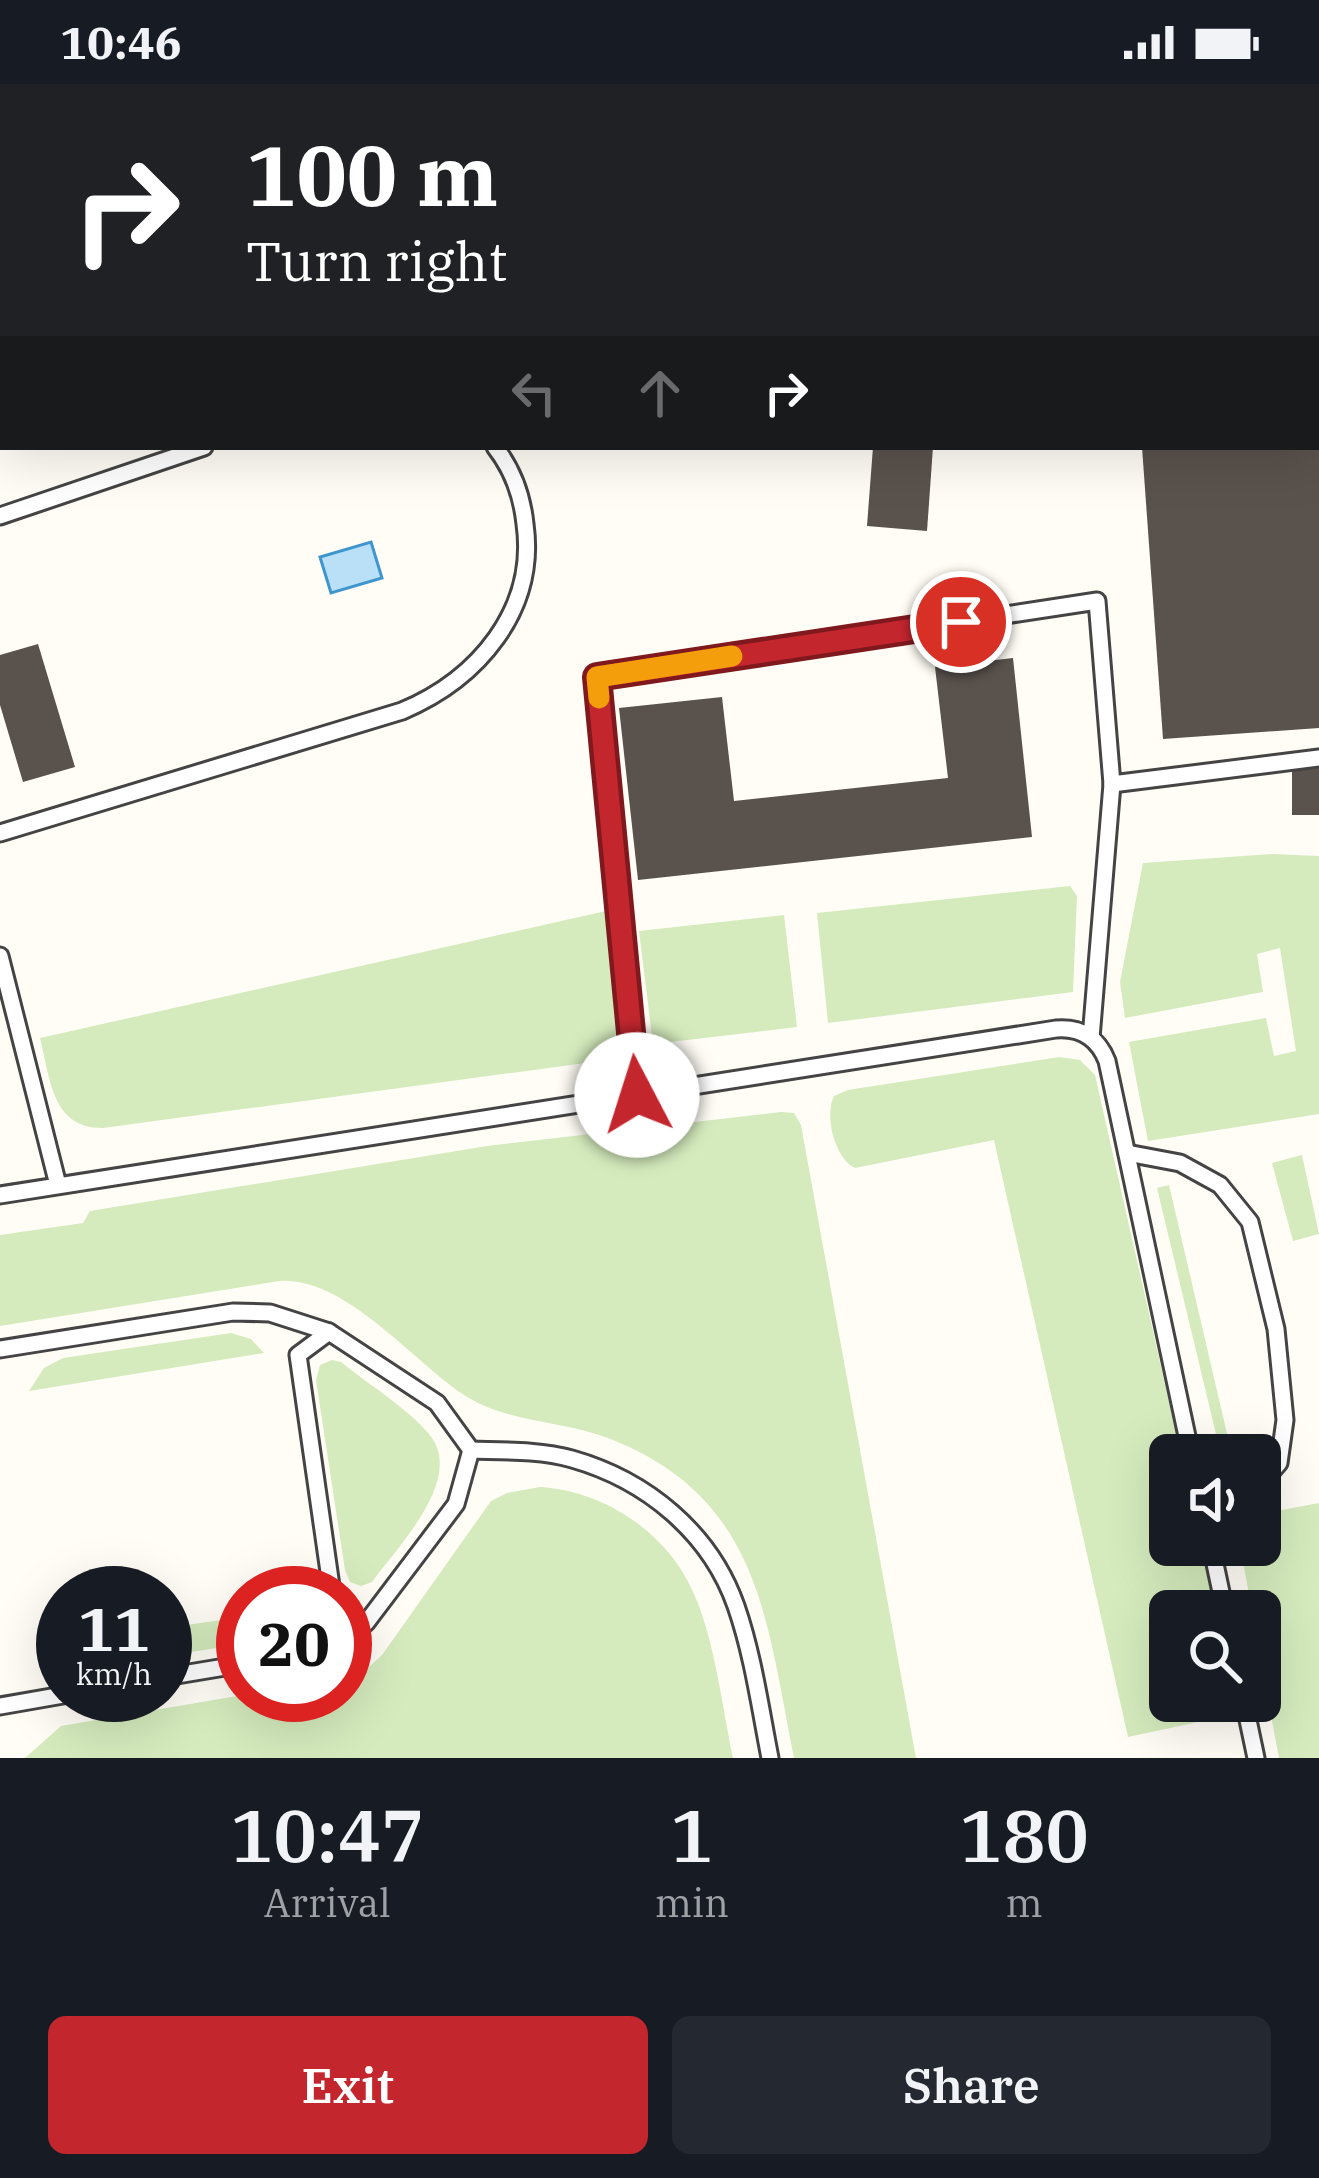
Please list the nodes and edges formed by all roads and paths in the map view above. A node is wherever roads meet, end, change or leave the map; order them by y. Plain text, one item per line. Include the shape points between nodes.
1 (195, 450) edge
2 (497, 450) edge
3 (0, 516) edge
4 (1319, 758) edge
5 (1112, 784) junction
6 (0, 833) edge
7 (0, 956) edge
8 (1091, 1038) junction
9 (637, 1095) junction
10 (1126, 1153) junction
11 (58, 1186) junction
12 (0, 1195) edge
13 (329, 1332) junction
14 (0, 1348) edge
15 (1186, 1434) edge
16 (1281, 1449) edge
17 (471, 1450) junction
18 (328, 1566) edge
19 (372, 1615) edge
20 (36, 1700) edge
21 (0, 1706) edge
22 (1248, 1722) edge
23 (770, 1758) edge
24 (1256, 1758) edge

1 - 3 lane
2 - 6 lane via 524,512 523,582 498,638 455,683 402,711
4 - 5 lane
5 - 8 lane
5 - 9 lane via 1097,602 597,677
7 - 11 lane
8 - 9 lane via 1056,1029
8 - 10 lane via 1107,1061
9 - 11 lane
10 - 15 lane
10 - 16 lane via 1180,1163 1220,1185 1250,1222 1276,1329
11 - 12 lane
13 - 14 lane via 270,1312 232,1312
13 - 17 lane via 436,1403
13 - 18 lane via 298,1354
17 - 19 lane via 456,1504
17 - 23 lane via 584,1463 656,1498 689,1528 734,1601
20 - 21 lane
22 - 24 lane

